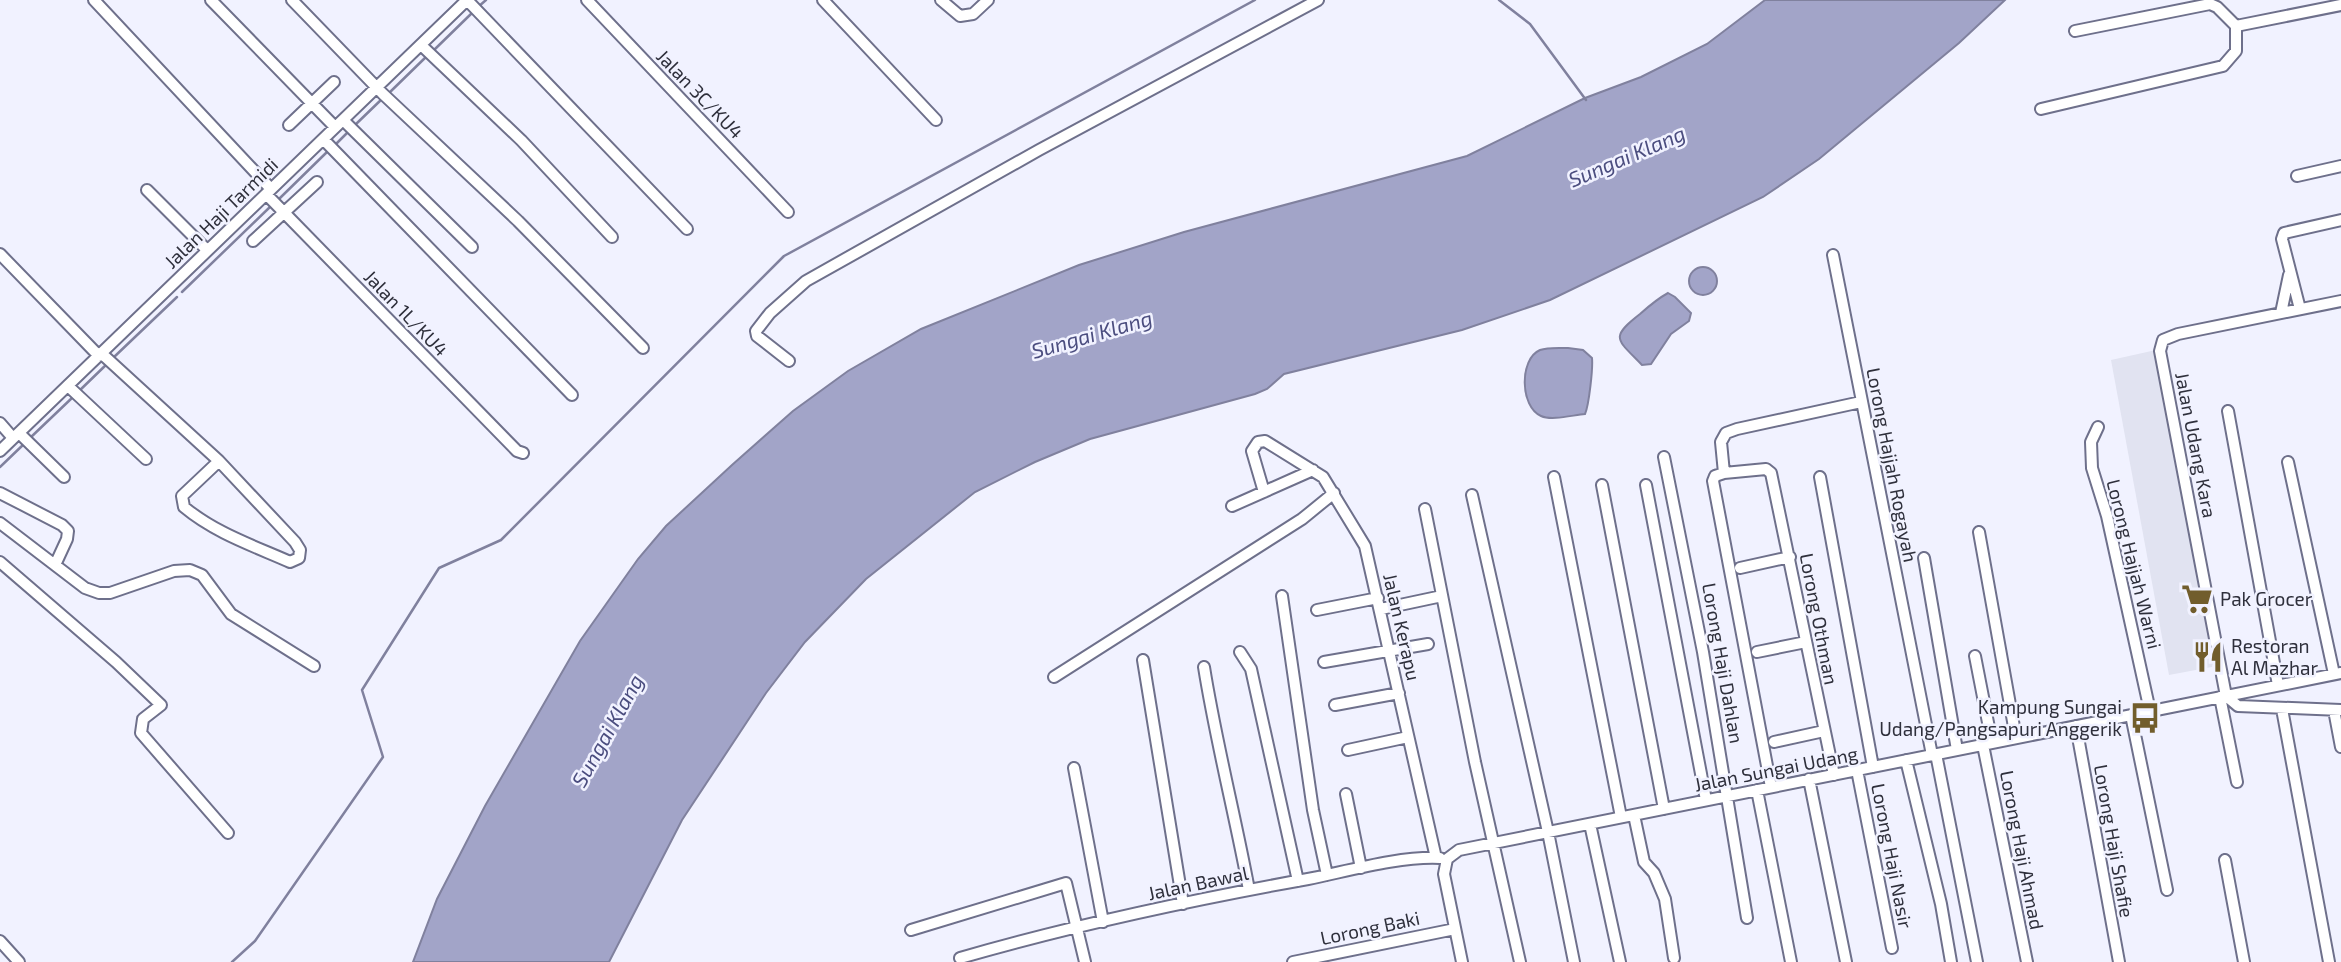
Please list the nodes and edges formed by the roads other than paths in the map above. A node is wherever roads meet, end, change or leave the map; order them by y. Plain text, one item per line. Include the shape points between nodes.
1 (94, 0) edge
2 (211, 0) edge
3 (292, 0) edge
4 (467, 0) edge
5 (587, 0) edge
6 (823, 0) edge
7 (941, 0) edge
8 (988, 0) edge
9 (1318, 0) edge
10 (2341, 5) edge
11 (2236, 26) junction
12 (2075, 31) dead end
13 (423, 48) junction
14 (334, 82) dead end
15 (377, 87) junction
16 (312, 105) junction
17 (2041, 109) dead end
18 (936, 120) dead end
19 (339, 124) junction
20 (289, 125) dead end
21 (323, 139) junction
22 (2341, 166) edge
23 (2297, 176) dead end
24 (317, 181) dead end
25 (147, 190) dead end
26 (269, 192) junction
27 (283, 212) junction
28 (788, 212) dead end
29 (2341, 220) edge
30 (687, 229) dead end
31 (612, 237) dead end
32 (253, 241) dead end
33 (472, 247) dead end
34 (207, 250) junction
35 (0, 254) edge
36 (1833, 255) dead end
37 (2290, 272) junction
38 (2341, 301) edge
39 (2300, 309) junction
40 (2281, 313) junction
41 (643, 348) dead end
42 (102, 355) junction
43 (789, 361) dead end
44 (68, 386) junction
45 (572, 395) dead end
46 (1861, 402) junction
47 (2228, 411) dead end
48 (0, 423) edge
49 (2098, 427) dead end
50 (22, 439) junction
51 (0, 451) edge
52 (523, 453) dead end
53 (1664, 457) dead end
54 (146, 459) dead end
55 (219, 461) junction
56 (2288, 462) dead end
57 (1313, 470) junction
58 (1724, 473) junction
59 (64, 477) dead end
60 (1555, 477) dead end
61 (1820, 477) dead end
62 (1602, 485) dead end
63 (1646, 485) dead end
64 (1264, 492) junction
65 (0, 493) edge
66 (1472, 495) dead end
67 (1337, 497) junction
68 (1232, 506) dead end
69 (1424, 509) dead end
70 (0, 523) edge
71 (1979, 532) dead end
72 (1790, 557) junction
73 (1924, 558) dead end
74 (0, 562) edge
75 (55, 565) junction
76 (1740, 568) dead end
77 (1282, 596) dead end
78 (1442, 596) junction
79 (1380, 603) junction
80 (1317, 610) dead end
81 (1806, 642) junction
82 (1428, 645) dead end
83 (1390, 651) junction
84 (1240, 652) dead end
85 (1757, 652) dead end
86 (1975, 656) dead end
87 (1143, 660) dead end
88 (1324, 662) dead end
89 (314, 666) dead end
90 (1204, 667) dead end
91 (2338, 674) edge
92 (1054, 677) dead end
93 (2278, 685) junction
94 (1399, 693) junction
95 (2223, 696) junction
96 (1335, 705) dead end
97 (2282, 709) junction
98 (2338, 710) edge
99 (2150, 711) junction
100 (2131, 715) junction
101 (2076, 726) junction
102 (1824, 731) junction
103 (1408, 737) junction
104 (2016, 738) junction
105 (1774, 742) dead end
106 (1988, 744) junction
107 (2341, 747) edge
108 (1348, 750) dead end
109 (1957, 750) junction
110 (1934, 754) junction
111 (1906, 760) junction
112 (1873, 767) junction
113 (1074, 768) dead end
114 (1857, 770) junction
115 (1834, 775) junction
116 (1809, 779) junction
117 (2237, 782) dead end
118 (1771, 787) junction
119 (1757, 790) junction
120 (1346, 794) dead end
121 (1728, 796) junction
122 (1706, 800) junction
123 (1664, 809) junction
124 (1634, 815) junction
125 (1621, 817) junction
126 (1590, 824) junction
127 (1548, 832) junction
128 (228, 833) dead end
129 (1495, 843) junction
130 (1441, 859) junction
131 (2225, 860) dead end
132 (1361, 869) junction
133 (1327, 875) junction
134 (1298, 881) junction
135 (1249, 890) junction
136 (2167, 890) dead end
137 (1183, 904) junction
138 (1747, 918) dead end
139 (1103, 922) junction
140 (1077, 929) junction
141 (1455, 929) junction
142 (911, 930) dead end
143 (0, 941) edge
144 (1892, 948) dead end
145 (960, 958) dead end
146 (1674, 958) dead end
147 (19, 962) edge
148 (1085, 962) edge
149 (1293, 962) edge
150 (1462, 962) edge
151 (1520, 962) edge
152 (1574, 962) edge
153 (1620, 962) edge
154 (1791, 962) edge
155 (1846, 962) edge
156 (1951, 962) edge
157 (1977, 962) edge
158 (2027, 962) edge
159 (2119, 962) edge
160 (2244, 962) edge
161 (2329, 962) edge

1 - 26 street, Jalan 1L/KU4
2 - 16 street
3 - 15 street
4 - 13 street, Jalan Haji Tarmidi
4 - 30 street
5 - 28 street, Jalan 3C/KU4
6 - 18 street
7 - 8 street via 960,16 973,14
9 - 43 street via 1038,149 806,281 756,331
10 - 11 street
11 - 12 street via 2210,4
11 - 17 street via 2236,51 2223,66
13 - 15 street, Jalan Haji Tarmidi
13 - 31 street via 521,140
14 - 16 street
15 - 19 street, Jalan Haji Tarmidi
15 - 41 street
16 - 19 street
16 - 20 street
19 - 21 street, Jalan Haji Tarmidi
19 - 33 street
21 - 26 street, Jalan Haji Tarmidi
21 - 45 street
22 - 23 street
24 - 27 street
25 - 34 street
26 - 27 street, Jalan 1L/KU4
26 - 34 street, Jalan Haji Tarmidi
27 - 32 street
27 - 52 street, Jalan 1L/KU4
29 - 37 street via 2284,233
34 - 42 street, Jalan Haji Tarmidi
35 - 42 street
36 - 46 street, Lorong Hajjah Rogayah
37 - 39 street
37 - 40 street
38 - 39 street, Jalan Udang Kara
39 - 40 street, Jalan Udang Kara
40 - 95 street, Jalan Udang Kara via 2178,334 2160,346
42 - 44 street, Jalan Haji Tarmidi
42 - 55 street
44 - 50 street, Jalan Haji Tarmidi
44 - 54 street
46 - 58 street via 1726,433 1720,448
46 - 110 street, Lorong Hajjah Rogayah
47 - 93 street
48 - 50 street
49 - 99 street, Lorong Hajjah Warni via 2091,442 2092,468
50 - 51 street, Jalan Haji Tarmidi
50 - 59 street
53 - 121 street, Lorong Haji Dahlan
55 - 55 street via 295,542 299,558 290,562 231,536 201,522 184,507 183,496
56 - 91 street
57 - 64 street
57 - 64 street, Jalan Kerapu via 1270,441 1258,442 1252,451
57 - 67 street, Jalan Kerapu
58 - 72 street, Lorong Othman via 1770,470
58 - 118 street via 1713,481
60 - 125 street
61 - 112 street, Lorong Othman
62 - 123 street
63 - 122 street
64 - 68 street
65 - 75 street via 68,531
66 - 127 street
67 - 79 street, Jalan Kerapu via 1365,546
67 - 92 street
69 - 78 street
70 - 75 street
71 - 104 street
72 - 76 street
72 - 81 street, Lorong Othman
73 - 109 street
74 - 128 street via 161,705 143,719 141,733
75 - 89 street via 99,593 190,570 202,575 231,614
77 - 133 street
78 - 79 street
78 - 129 street
79 - 80 street
79 - 83 street, Jalan Kerapu
81 - 85 street
81 - 102 street, Lorong Othman
82 - 83 street
83 - 88 street
83 - 94 street, Jalan Kerapu
84 - 134 street via 1251,669
86 - 106 street, Lorong Haji Ahmad
87 - 137 street
90 - 135 street via 1215,740 1224,763
91 - 93 street, Jalan Sungai Udang
93 - 95 street, Jalan Sungai Udang
94 - 96 street
94 - 103 street, Jalan Kerapu
95 - 97 street via 2238,706
95 - 99 street, Jalan Sungai Udang
95 - 117 street
97 - 98 street
97 - 161 street
98 - 107 street
99 - 100 street, Jalan Sungai Udang
100 - 101 street, Jalan Sungai Udang
100 - 136 street
101 - 104 street, Jalan Sungai Udang
101 - 159 street, Lorong Haji Shafie
102 - 105 street
102 - 115 street, Lorong Othman
103 - 108 street
103 - 130 street, Jalan Kerapu
104 - 106 street, Jalan Sungai Udang
106 - 109 street, Jalan Sungai Udang
106 - 158 street, Lorong Haji Ahmad
109 - 110 street, Jalan Sungai Udang
110 - 111 street, Jalan Sungai Udang
110 - 157 street
111 - 112 street, Jalan Sungai Udang
111 - 156 street
112 - 114 street, Jalan Sungai Udang
113 - 139 street
114 - 115 street, Jalan Sungai Udang
114 - 144 street, Lorong Haji Nasir
115 - 116 street, Jalan Sungai Udang
116 - 118 street, Jalan Sungai Udang
116 - 155 street
118 - 119 street, Jalan Sungai Udang
119 - 121 street, Jalan Sungai Udang
119 - 154 street
120 - 132 street
121 - 122 street, Jalan Sungai Udang
121 - 138 street, Lorong Haji Dahlan
122 - 123 street, Jalan Sungai Udang
123 - 124 street, Jalan Sungai Udang
124 - 125 street, Jalan Sungai Udang
124 - 146 street via 1644,862 1665,899
125 - 126 street, Jalan Sungai Udang
126 - 127 street, Jalan Sungai Udang
126 - 153 street
127 - 129 street, Jalan Sungai Udang
127 - 152 street
129 - 130 street, Jalan Sungai Udang via 1459,850
129 - 151 street
130 - 132 street, Jalan Bawal
130 - 141 street
131 - 160 street
132 - 133 street, Jalan Bawal
133 - 134 street, Jalan Bawal
134 - 135 street, Jalan Bawal
135 - 137 street, Jalan Bawal
137 - 139 street, Jalan Bawal
139 - 140 street, Jalan Bawal
140 - 142 street via 1066,883
140 - 145 street, Jalan Bawal
140 - 148 street
141 - 149 street, Lorong Baki
141 - 150 street
143 - 147 street

